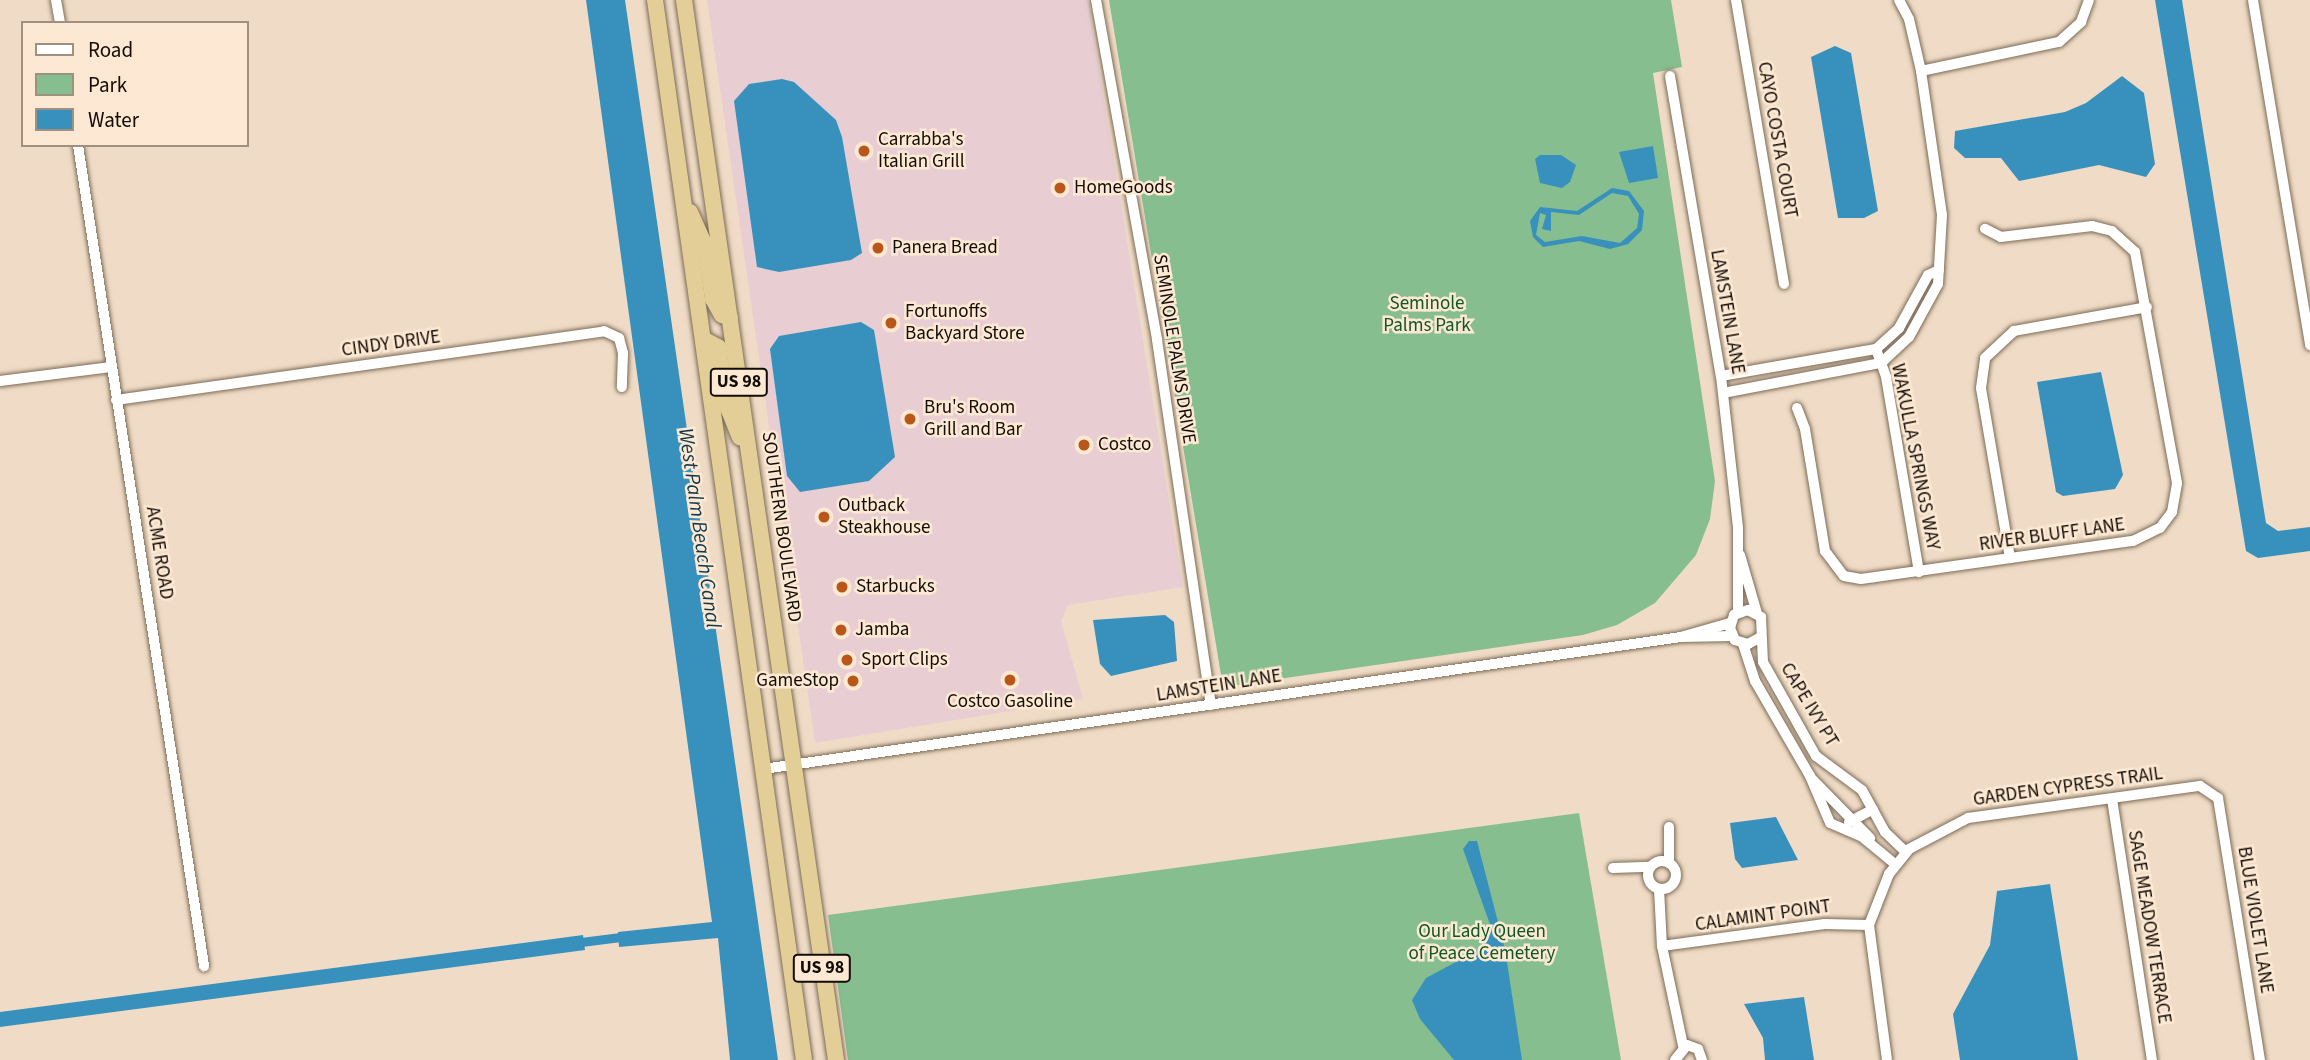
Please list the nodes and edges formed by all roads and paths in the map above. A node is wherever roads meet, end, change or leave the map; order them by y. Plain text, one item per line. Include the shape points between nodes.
1 (56, 0) edge
2 (655, 0) edge
3 (682, 0) edge
4 (1096, 0) edge
5 (1737, 0) edge
6 (1899, 0) edge
7 (2089, 0) edge
8 (2253, 0) edge
9 (60, 21) edge
10 (1921, 71) junction
11 (1670, 76) dead end
12 (78, 147) edge
13 (682, 194) junction
14 (1984, 229) dead end
15 (1939, 270) junction
16 (2305, 283) edge
17 (1784, 284) dead end
18 (2147, 307) junction
19 (730, 317) junction
20 (1905, 318) junction
21 (1916, 324) junction
22 (703, 338) junction
23 (2310, 345) edge
24 (1876, 349) junction
25 (1842, 355) junction
26 (1812, 360) junction
27 (1881, 363) junction
28 (111, 367) junction
29 (1844, 370) junction
30 (1816, 375) junction
31 (1721, 376) junction
32 (0, 381) edge
33 (622, 387) dead end
34 (1723, 393) junction
35 (116, 400) junction
36 (1797, 408) dead end
37 (750, 459) junction
38 (1740, 555) junction
39 (2010, 558) junction
40 (1919, 572) junction
41 (1738, 612) junction
42 (1757, 613) junction
43 (1730, 623) junction
44 (1732, 636) junction
45 (1681, 637) junction
46 (1761, 637) junction
47 (1743, 644) junction
48 (1211, 705) junction
49 (793, 764) junction
50 (763, 769) junction
51 (1810, 776) junction
52 (2210, 789) joint
53 (2112, 799) junction
54 (1873, 809) junction
55 (1852, 821) junction
56 (1669, 827) dead end
57 (1839, 828) junction
58 (1875, 845) junction
59 (1906, 852) junction
60 (1669, 863) junction
61 (1895, 863) junction
62 (1650, 867) junction
63 (1613, 868) dead end
64 (1659, 889) junction
65 (1869, 925) junction
66 (1662, 946) junction
67 (204, 966) dead end
68 (1683, 1046) junction
69 (804, 1060) edge
70 (836, 1060) edge
71 (1675, 1060) edge
72 (1702, 1060) edge
73 (1887, 1060) edge
74 (2152, 1060) edge
75 (2260, 1060) edge

1 - 9 street
2 - 13 highway, US 98
3 - 19 highway, SOUTHERN BOULEVARD / US 98
4 - 48 street, SEMINOLE PALMS DRIVE via 1157,340
5 - 17 street, CAYO COSTA COURT
6 - 10 street via 1909,19
7 - 10 street via 2081,22 2059,42
8 - 16 street
10 - 15 street via 1945,241
11 - 31 street, LAMSTEIN LANE
12 - 28 street, ACME ROAD
13 - 19 highway via 705,244 713,299 722,315
13 - 22 highway, US 98
14 - 18 street, RIVER BLUFF LANE via 2001,237 2081,226 2112,231 2140,261
15 - 20 street via 1928,275
15 - 21 street via 1938,284
16 - 23 street
18 - 39 street via 2014,331 1984,358 1981,388
18 - 39 street, RIVER BLUFF LANE via 2177,483 2172,512 2143,539
19 - 37 highway, SOUTHERN BOULEVARD / US 98
20 - 21 street
20 - 24 street
21 - 27 street
22 - 37 highway via 718,348 726,403
22 - 50 highway, US 98
24 - 25 street
24 - 27 street, WAKULLA SPRINGS WAY
25 - 26 street
25 - 29 street
26 - 30 street
26 - 31 street
27 - 29 street
27 - 40 street, WAKULLA SPRINGS WAY
28 - 32 street
28 - 35 street, ACME ROAD
29 - 30 street
30 - 34 street
31 - 34 street, LAMSTEIN LANE
33 - 35 street, CINDY DRIVE via 619,338 604,331
34 - 38 street, LAMSTEIN LANE
35 - 67 street, ACME ROAD
36 - 40 street, RIVER BLUFF LANE via 1832,566 1861,579
37 - 49 highway, SOUTHERN BOULEVARD / US 98
38 - 41 street, LAMSTEIN LANE
38 - 42 street, LAMSTEIN LANE
39 - 40 street, RIVER BLUFF LANE
41 - 42 street
41 - 43 street
42 - 46 street via 1764,627
43 - 44 street
43 - 45 street, LAMSTEIN LANE
44 - 45 street, LAMSTEIN LANE
44 - 47 street
45 - 48 street, LAMSTEIN LANE
46 - 47 street
46 - 54 street, CAPE IVY PT via 1763,662 1816,756 1863,790
47 - 51 street, CAPE IVY PT via 1755,681
48 - 49 street, LAMSTEIN LANE
49 - 50 street, LAMSTEIN LANE
49 - 70 highway, SOUTHERN BOULEVARD / US 98
50 - 69 highway, US 98
51 - 55 street, CAPE IVY PT
51 - 57 street, CAPE IVY PT via 1822,812
52 - 53 street, GARDEN CYPRESS TRAIL
52 - 75 street, BLUE VIOLET LANE via 2218,798
53 - 59 street, GARDEN CYPRESS TRAIL via 1968,818
53 - 74 street, SAGE MEADOW TERRACE
54 - 55 street
54 - 59 street, CAPE IVY PT via 1885,832
55 - 57 street
55 - 58 street, CAPE IVY PT
56 - 60 street
57 - 58 street, CAPE IVY PT
58 - 61 street, CAPE IVY PT
59 - 61 street, GARDEN CYPRESS TRAIL
60 - 62 street
60 - 64 street via 1675,880
61 - 65 street, GARDEN CYPRESS TRAIL
62 - 63 street
62 - 64 street via 1649,881
64 - 66 street
65 - 66 street, CALAMINT POINT via 1825,924
65 - 73 street
66 - 68 street
68 - 71 street
68 - 72 street via 1698,1049

